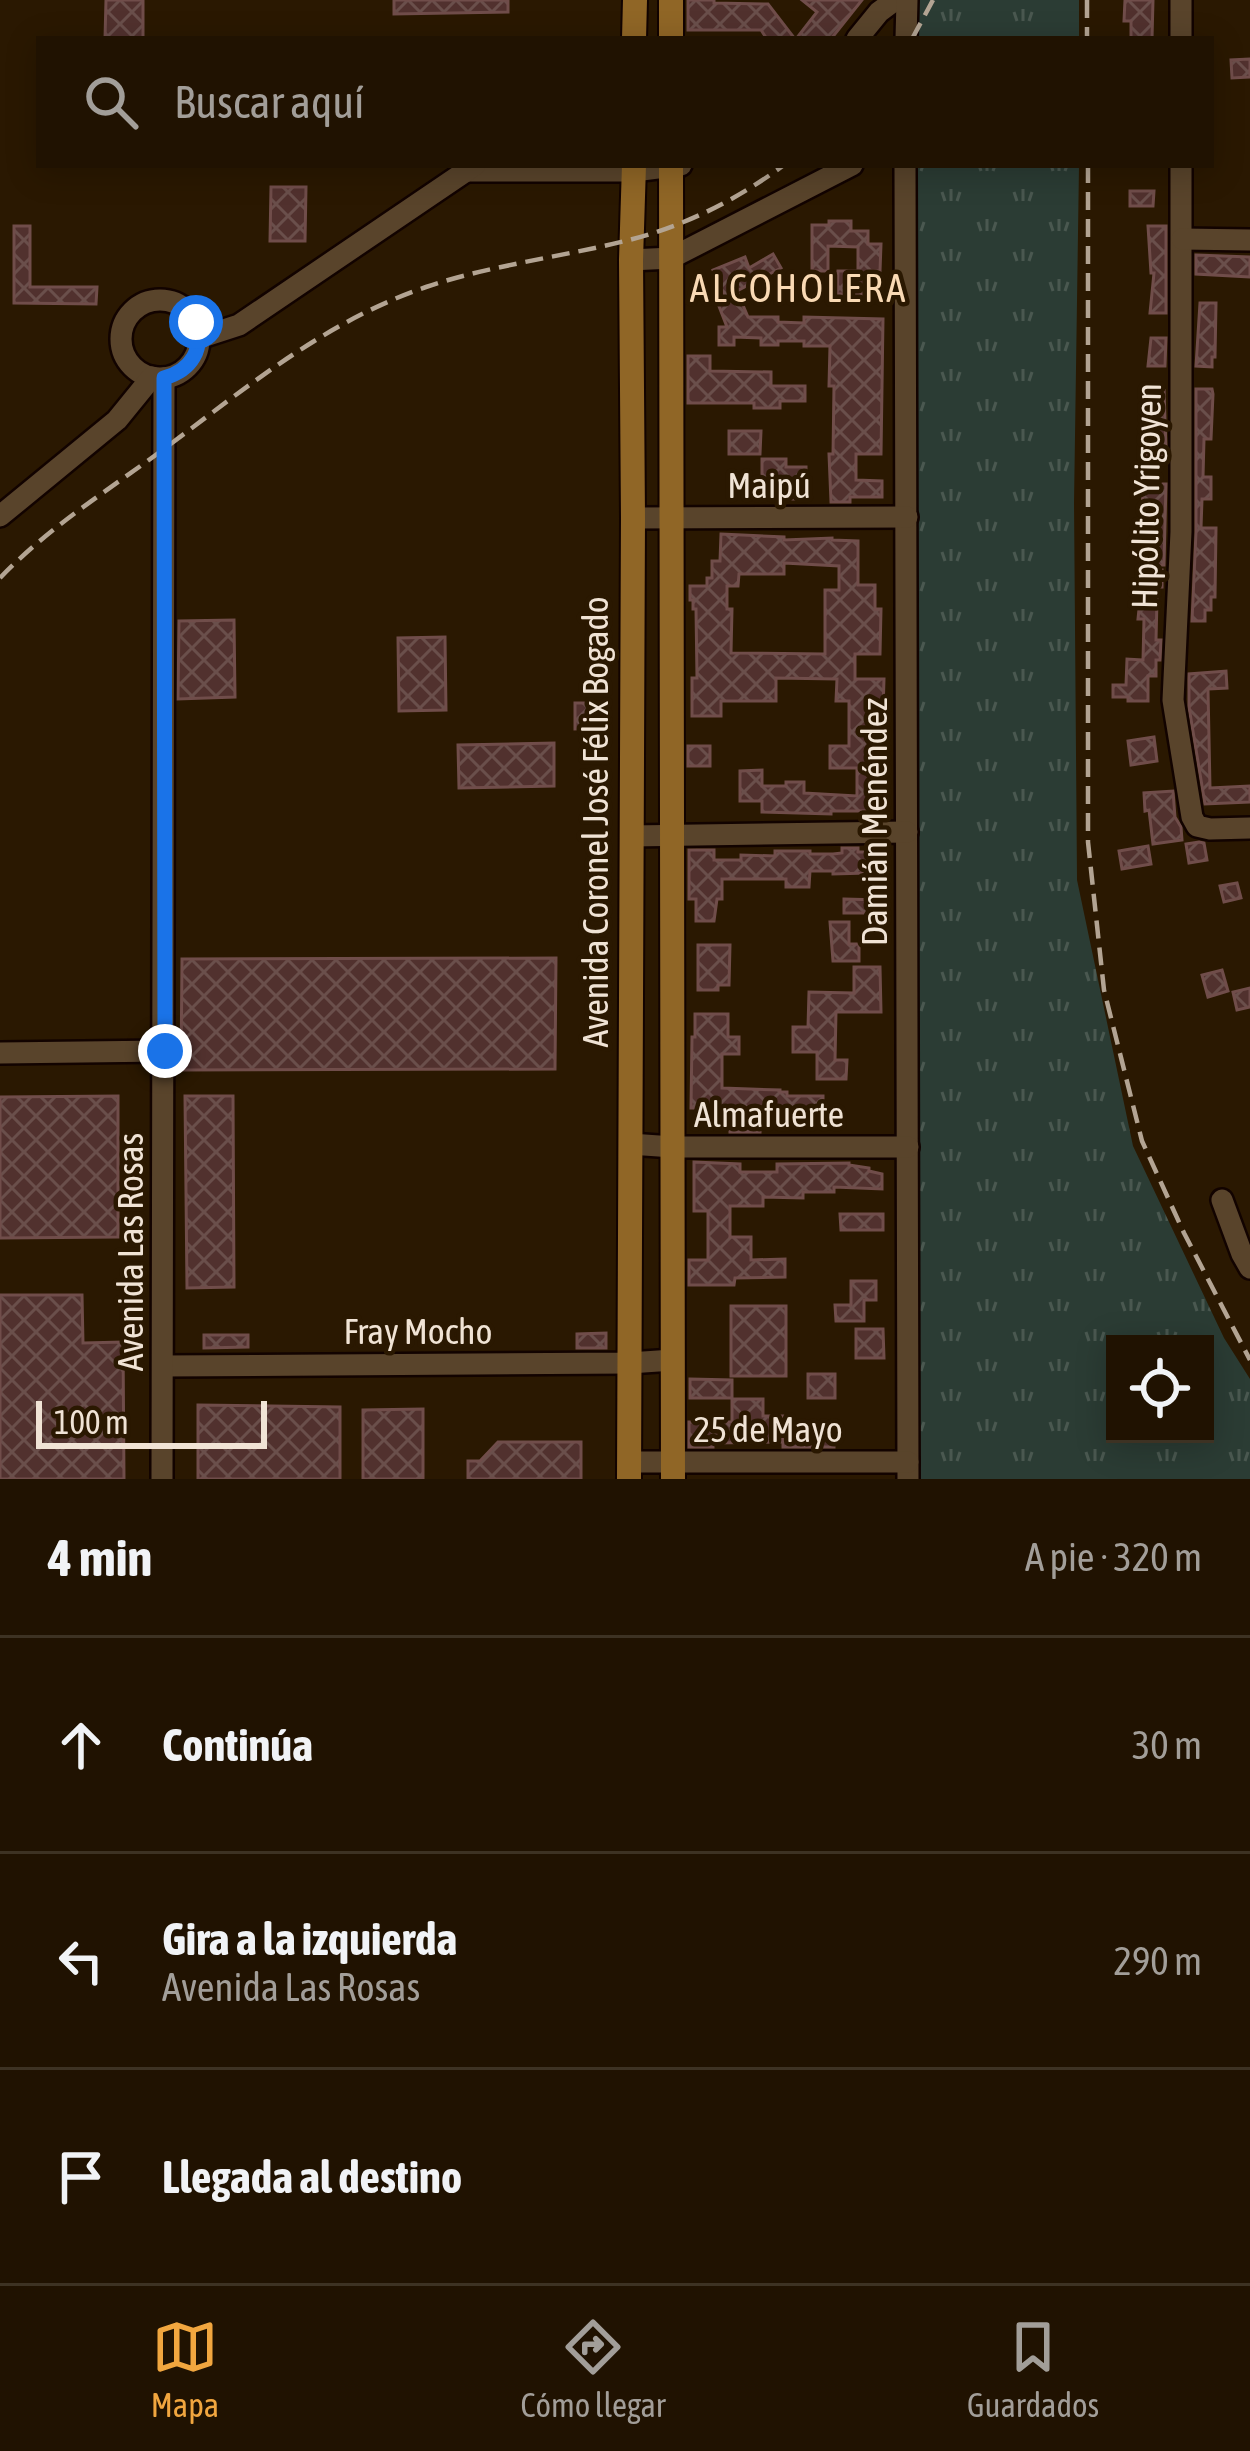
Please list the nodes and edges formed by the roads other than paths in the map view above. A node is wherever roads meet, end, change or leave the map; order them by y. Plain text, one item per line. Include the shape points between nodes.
1 (634, 0) edge
2 (671, 0) edge
3 (895, 0) edge
4 (907, 0) edge
5 (1181, 0) edge
6 (634, 36) edge
7 (671, 36) edge
8 (859, 36) edge
9 (906, 36) edge
10 (1181, 36) edge
11 (470, 168) edge
12 (634, 168) edge
13 (674, 168) edge
14 (846, 168) edge
15 (905, 168) edge
16 (1181, 168) edge
17 (1181, 239) junction
18 (1250, 240) edge
19 (670, 258) junction
20 (631, 260) junction
21 (199, 338) junction
22 (158, 377) junction
23 (0, 516) edge
24 (907, 517) junction
25 (632, 518) junction
26 (672, 518) junction
27 (1250, 828) edge
28 (907, 832) junction
29 (672, 835) junction
30 (631, 836) junction
31 (165, 1051) junction
32 (0, 1053) edge
33 (630, 1144) junction
34 (673, 1147) junction
35 (908, 1147) junction
36 (1222, 1200) dead end
37 (1250, 1268) edge
38 (673, 1360) junction
39 (629, 1363) junction
40 (163, 1366) junction
41 (628, 1470) edge
42 (908, 1470) edge
43 (673, 1471) edge
44 (162, 1479) edge

1 - 6 main road
2 - 7 main road
3 - 8 street
4 - 9 street
5 - 10 street
11 - 12 street
11 - 21 street via 238,325
12 - 20 main road, Avenida Coronel José Félix Bogado
13 - 19 main road
14 - 19 street
15 - 24 street, Damián Menéndez
16 - 17 street, Hipólito Yrigoyen
17 - 18 street
17 - 27 street, Hipólito Yrigoyen via 1173,700 1197,826
19 - 20 street
19 - 26 main road
20 - 25 main road, Avenida Coronel José Félix Bogado
21 - 22 street via 187,367
21 - 22 street via 196,322 176,302 137,307 121,342 124,354
22 - 23 street
22 - 31 street, Avenida Las Rosas
24 - 26 street, Maipú
24 - 28 street, Damián Menéndez
25 - 26 street, Maipú
25 - 30 main road, Avenida Coronel José Félix Bogado
26 - 29 main road
28 - 29 street
28 - 35 street, Damián Menéndez
29 - 30 street
29 - 34 main road
30 - 33 main road, Avenida Coronel José Félix Bogado
31 - 32 street
31 - 40 street, Avenida Las Rosas
33 - 34 street, Almafuerte
33 - 39 main road, Avenida Coronel José Félix Bogado
34 - 35 street, Almafuerte
34 - 38 main road
35 - 42 street, Damián Menéndez
36 - 37 street
38 - 39 street, Fray Mocho
38 - 43 main road
39 - 40 street, Fray Mocho
39 - 41 main road, Avenida Coronel José Félix Bogado
40 - 44 street, Avenida Las Rosas
41 - 43 street, 25 de Mayo
42 - 43 street, 25 de Mayo

